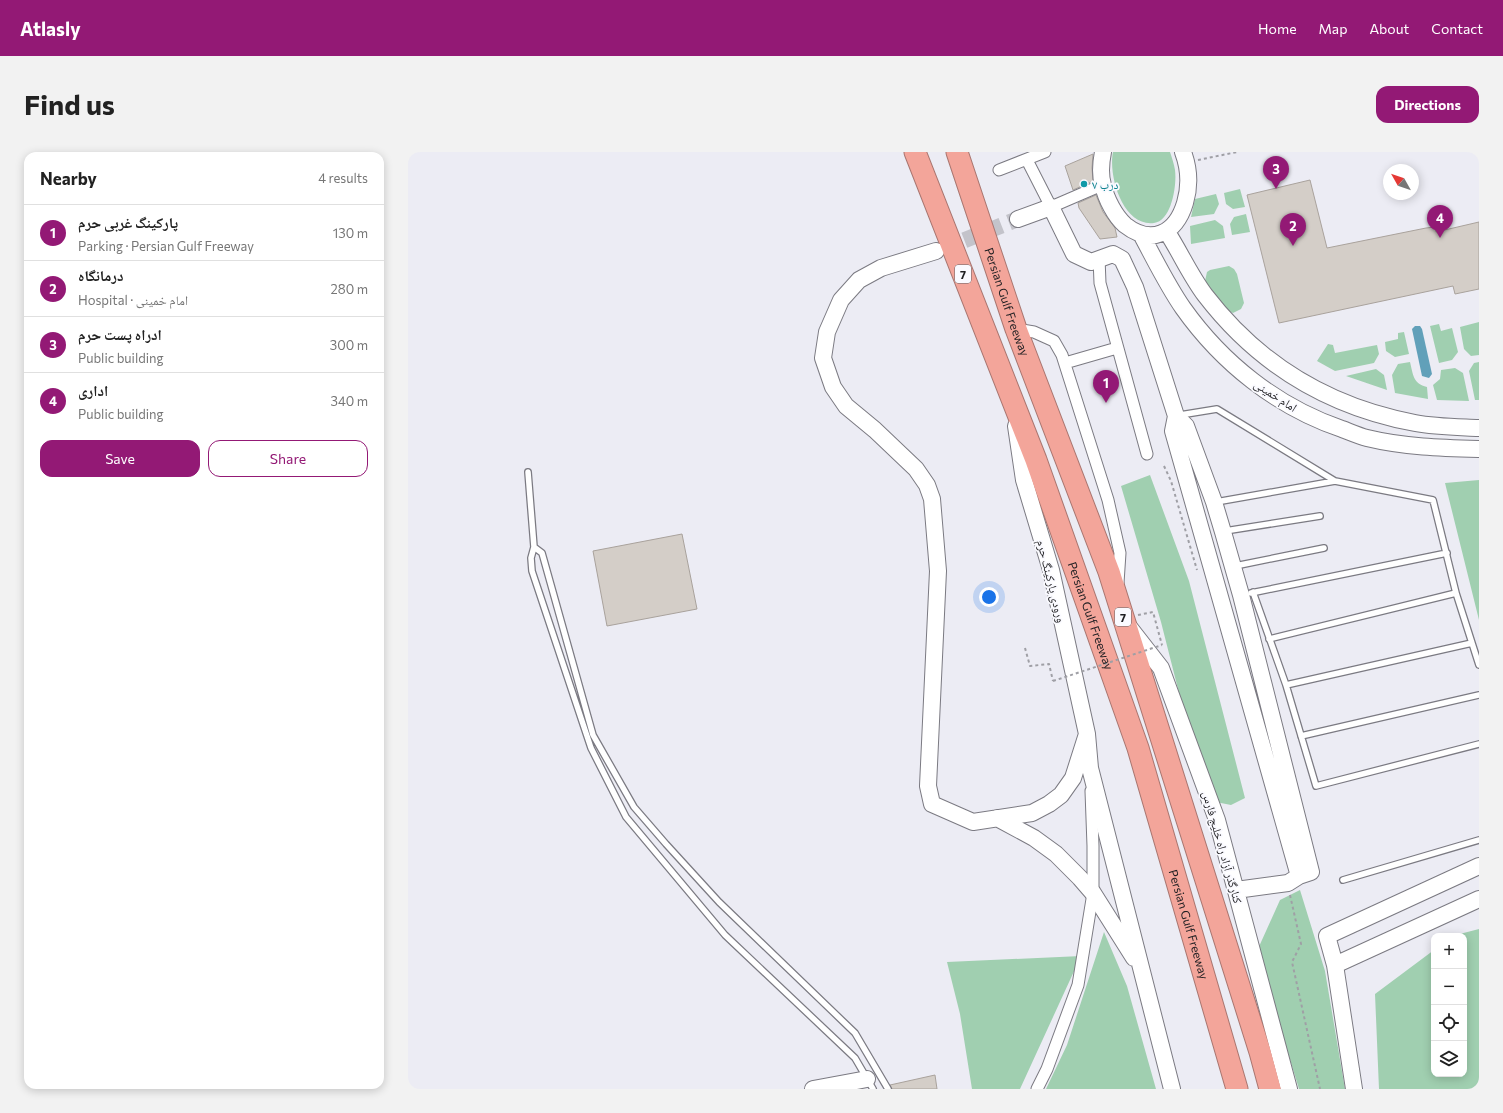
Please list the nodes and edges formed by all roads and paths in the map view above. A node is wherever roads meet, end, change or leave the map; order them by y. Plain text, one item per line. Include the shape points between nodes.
1 (915, 152) edge
2 (957, 152) edge
3 (1046, 152) edge
4 (1103, 152) edge
5 (1237, 152) edge
6 (1185, 157) edge
7 (1027, 160) junction
8 (999, 170) dead end
9 (1102, 185) junction
10 (1051, 207) junction
11 (1018, 219) tunnel mouth
12 (1167, 232) junction
13 (1141, 234) junction
14 (936, 251) tunnel mouth
15 (1099, 258) junction
16 (1016, 329) junction
17 (1117, 348) junction
18 (1065, 363) junction
19 (1011, 395) junction
20 (1176, 416) junction
21 (1479, 428) edge
22 (1479, 449) edge
23 (1146, 454) dead end
24 (1164, 466) dead end
25 (528, 472) dead end
26 (1335, 481) junction
27 (1214, 502) junction
28 (1320, 516) dead end
29 (1223, 532) junction
30 (534, 547) junction
31 (1324, 548) dead end
32 (1447, 553) junction
33 (1232, 567) junction
34 (1197, 571) dead end
35 (1456, 593) junction
36 (1247, 594) junction
37 (1117, 598) junction
38 (1153, 612) dead end
39 (1123, 619) junction
40 (1269, 639) junction
41 (1472, 644) junction
42 (1025, 648) dead end
43 (1479, 665) edge
44 (1286, 686) junction
45 (1479, 695) edge
46 (1087, 734) junction
47 (1301, 736) junction
48 (1479, 744) edge
49 (1090, 768) junction
50 (997, 818) junction
51 (1479, 840) edge
52 (1479, 866) edge
53 (1293, 879) junction
54 (1343, 880) dead end
55 (1236, 890) junction
56 (1093, 892) junction
57 (1479, 899) edge
58 (1335, 965) junction
59 (1143, 971) junction
60 (865, 1084) edge
61 (813, 1089) edge
62 (888, 1089) edge
63 (1037, 1089) edge
64 (1172, 1089) edge
65 (1237, 1089) edge
66 (1270, 1089) edge
67 (1289, 1089) edge
68 (1320, 1089) edge
69 (1354, 1089) edge

1 - 19 highway, Persian Gulf Freeway / 7
2 - 16 highway, Persian Gulf Freeway / 7
3 - 7 street
4 - 9 street
5 - 6 path
6 - 12 street via 1188,189 1181,215
7 - 8 street
7 - 10 street
9 - 10 street
9 - 13 street via 1114,211 1125,224
10 - 11 street
10 - 15 street via 1074,254 1091,262
12 - 13 street via 1155,235
12 - 21 street, امام خمینی via 1203,293 1234,329 1269,360 1307,386 1368,412 1392,418 1417,424
13 - 22 street, امام خمینی via 1183,307 1209,340 1234,366 1271,395 1325,424 1367,438 1420,447
14 - 50 street via 881,268 859,280 841,300 827,332 823,358 832,387 846,406 916,469 927,485 932,499 938,571 928,786 932,804 973,822
15 - 17 street via 1100,283
15 - 20 street via 1112,254 1122,259 1135,287
16 - 18 street via 1034,332 1054,340
16 - 37 highway, Persian Gulf Freeway / 7
17 - 18 street
17 - 23 street
18 - 37 street via 1108,500 1120,553
19 - 46 street, ورودی پارکینگ حرم via 1024,480 1051,570
19 - 65 highway, Persian Gulf Freeway / 7 via 1138,748
20 - 26 lane via 1217,409
20 - 27 street via 1186,426
20 - 53 street via 1173,431
24 - 34 path
25 - 30 lane
26 - 27 lane
26 - 32 lane via 1433,500
27 - 29 street
28 - 29 lane
29 - 33 street
30 - 60 lane via 531,558 532,571 591,748 626,817 725,934 855,1058
30 - 62 lane via 542,552 593,735 634,807 719,902 855,1033
31 - 33 lane
32 - 35 lane
32 - 36 lane
33 - 36 street
35 - 40 lane
35 - 41 lane
36 - 40 lane
36 - 53 street via 1311,872
37 - 39 highway, Persian Gulf Freeway / 7
38 - 42 path, bridge via 1162,646 1053,681 1049,664 1030,666
39 - 55 street, کنارگذر آزاد راه خلیج فارس via 1161,668 1217,820
39 - 66 highway, Persian Gulf Freeway / 7
40 - 44 lane
41 - 43 lane
41 - 44 lane
44 - 47 lane
45 - 47 lane
46 - 49 street, ورودی پارکینگ حرم
46 - 50 street via 1073,778 1061,795 1032,813
47 - 48 lane via 1316,786
49 - 56 street
49 - 59 street
50 - 56 street via 1034,838 1056,854
51 - 54 lane
52 - 58 street via 1327,936
53 - 55 street
53 - 68 path via 1301,944 1292,962
55 - 67 street, کنارگذر آزاد راه خلیج فارس
56 - 59 street
56 - 63 street via 1078,985
57 - 58 street
58 - 69 street
59 - 64 street
60 - 61 street

